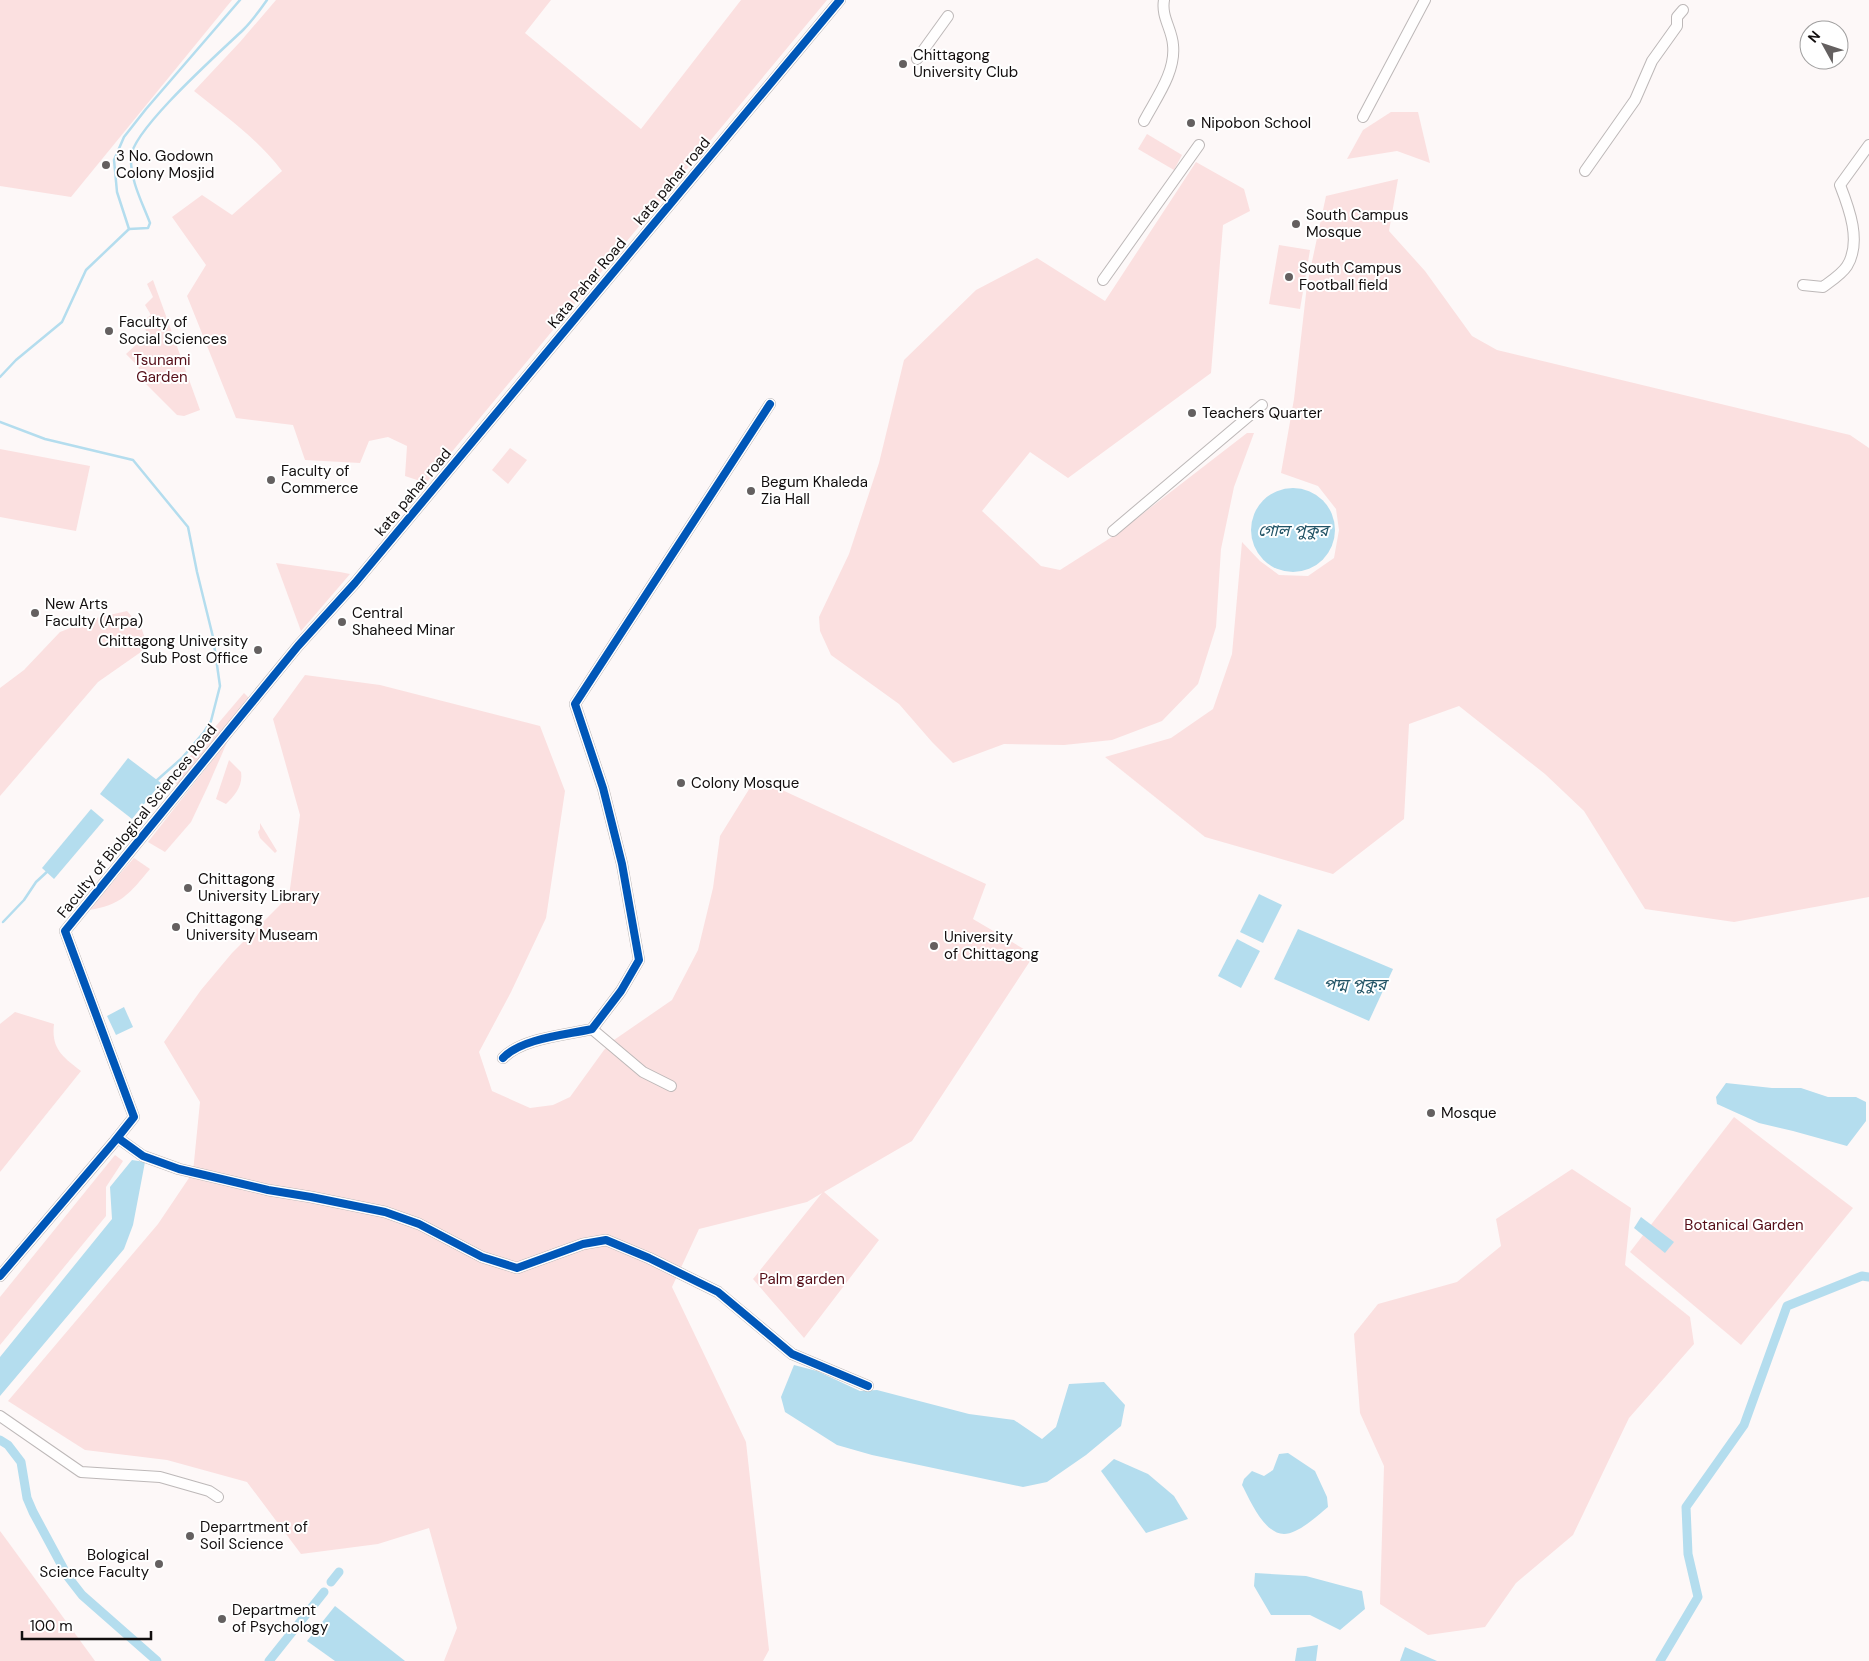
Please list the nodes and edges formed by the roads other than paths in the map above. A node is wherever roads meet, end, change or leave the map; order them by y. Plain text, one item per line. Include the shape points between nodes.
1 (840, 0) edge
2 (1164, 0) edge
3 (1425, 0) edge
4 (1682, 10) dead end
5 (948, 16) dead end
6 (917, 59) dead end
7 (1363, 117) dead end
8 (1144, 121) dead end
9 (1199, 145) dead end
10 (1869, 145) edge
11 (1585, 171) dead end
12 (1103, 280) dead end
13 (1803, 285) dead end
14 (770, 404) dead end
15 (1262, 405) dead end
16 (1113, 531) dead end
17 (396, 534) joint
18 (298, 646) joint
19 (592, 1029) junction
20 (503, 1058) dead end
21 (671, 1086) dead end
22 (118, 1138) junction
23 (0, 1276) edge
24 (868, 1386) dead end
25 (0, 1416) edge
26 (218, 1497) dead end

1 - 17 street, Kata Pahar Road
2 - 8 street via 1164,17 1173,44 1173,59 1166,81
3 - 7 street
4 - 11 street via 1677,17 1677,26 1652,61 1635,100
5 - 6 street
9 - 12 street
10 - 13 street via 1840,185 1852,217 1853,250 1847,266 1823,287
14 - 19 street via 575,704 603,788 622,864 639,960 621,991
15 - 16 street
17 - 18 street, kata pahar road
18 - 22 street, Faculty of Biological Sciences Road via 65,930 134,1117
19 - 20 street via 525,1044
19 - 21 street via 643,1072
22 - 23 street, Faculty of Biological Sciences Road
22 - 24 street via 143,1156 180,1169 385,1212 419,1224 482,1257 517,1268 583,1244 606,1240 718,1292 792,1354
25 - 26 street via 81,1472 160,1477 209,1491

